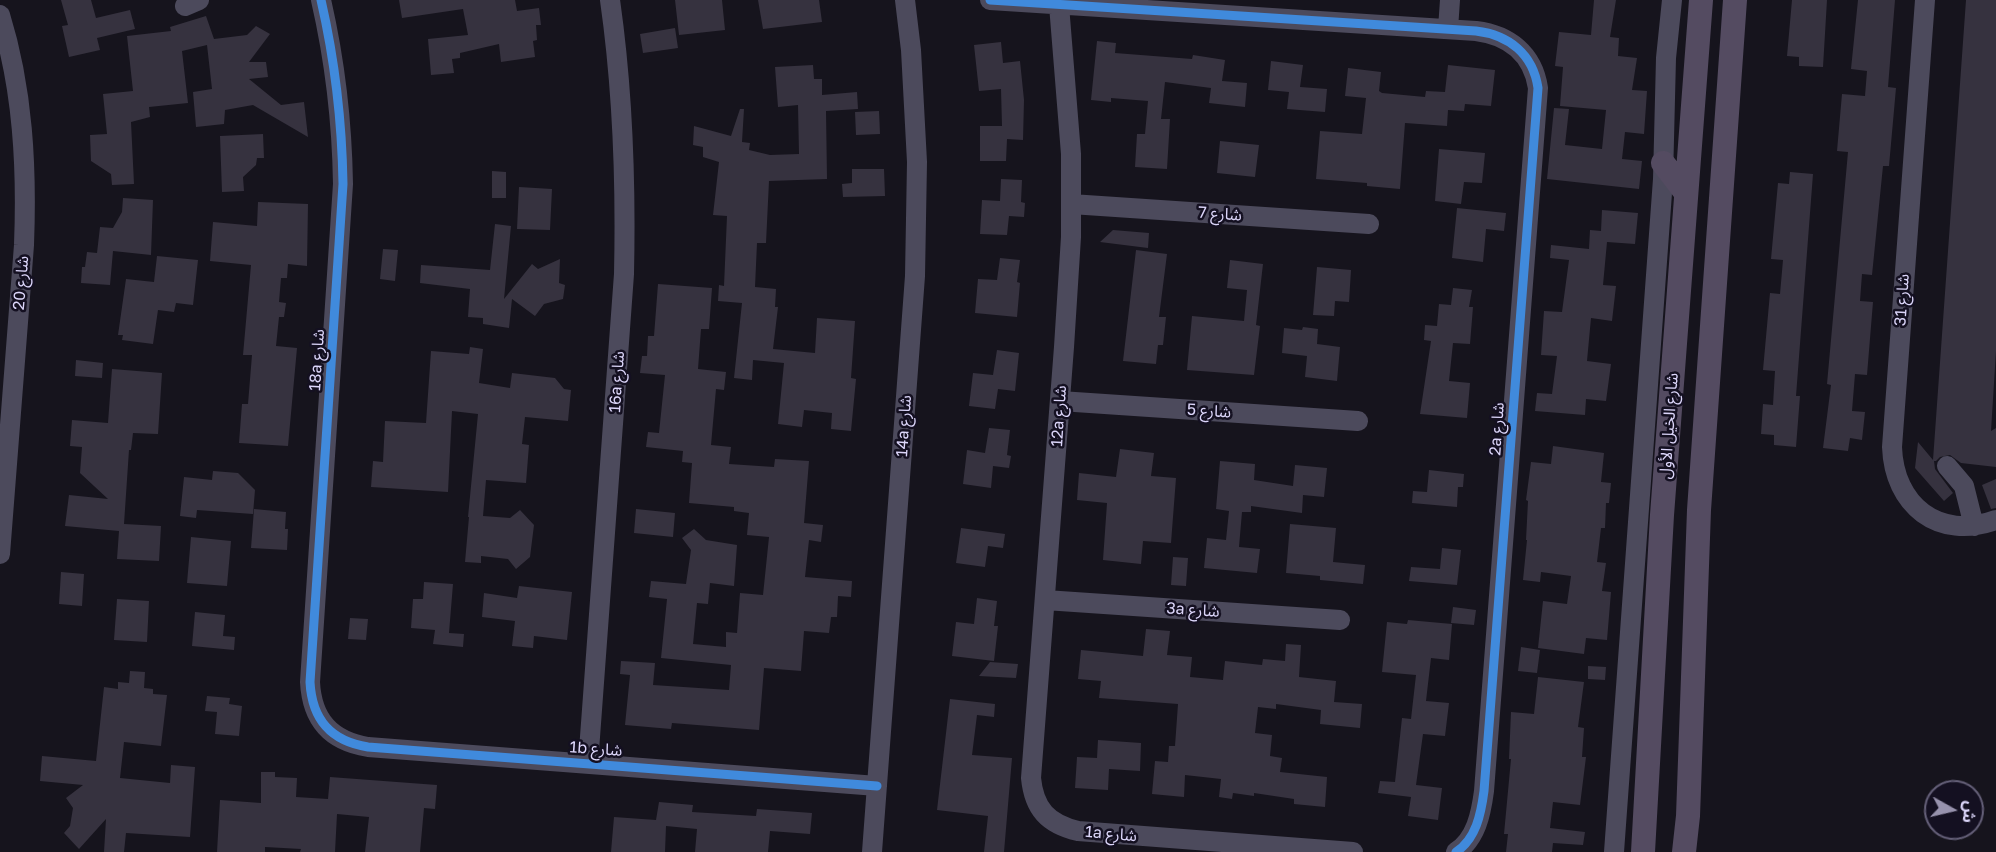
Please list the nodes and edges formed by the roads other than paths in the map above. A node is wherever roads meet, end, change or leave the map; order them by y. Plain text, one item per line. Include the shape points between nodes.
1 (321, 0) edge
2 (610, 0) edge
3 (905, 0) edge
4 (990, 0) edge
5 (1450, 0) edge
6 (1672, 0) edge
7 (1701, 0) edge
8 (1735, 0) edge
9 (1925, 0) edge
10 (1059, 5) junction
11 (1220, 7) edge
12 (0, 15) edge
13 (1448, 29) junction
14 (1663, 163) junction
15 (1686, 193) junction
16 (1071, 204) junction
17 (1370, 225) dead end
18 (1060, 401) junction
19 (1358, 421) dead end
20 (1947, 466) dead end
21 (1996, 520) edge
22 (1974, 526) junction
23 (0, 554) edge
24 (1045, 600) junction
25 (1340, 620) dead end
26 (321, 721) joint
27 (588, 764) junction
28 (877, 786) junction
29 (1645, 815) junction
30 (1051, 821) joint
31 (872, 852) edge
32 (1353, 852) edge
33 (1456, 852) edge
34 (1614, 852) edge
35 (1643, 852) edge
36 (1654, 852) edge
37 (1684, 852) edge

1 - 26 street, 18a شارع via 339,107 343,184 310,682 310,696
2 - 27 street, 16a شارع via 622,112 624,274
3 - 28 street, 14a شارع via 916,150 915,264
4 - 10 street
5 - 13 street
6 - 14 street
7 - 15 main road, شارع الخيل الأول
8 - 37 main road via 1699,510
9 - 22 street, شارع 31 via 1892,463 1904,494 1929,517 1943,523
10 - 11 street
10 - 16 street, 12a شارع
11 - 13 street
12 - 23 street, شارع 20 via 20,114 26,199
13 - 33 street, 2a شارع via 1501,36 1522,51 1533,68 1538,88 1484,791 1470,838
14 - 15 main road
14 - 34 street
15 - 29 main road, شارع الخيل الأول
16 - 17 street, شارع 7
16 - 18 street, 12a شارع
18 - 19 street, شارع 5
18 - 24 street, 12a شارع
20 - 22 street via 1964,486
21 - 22 street, شارع 31
24 - 25 street, 3a شارع
24 - 30 street, 12a شارع via 1031,778 1039,806
26 - 27 street, 1b شارع via 330,732 355,745
27 - 28 street, 1b شارع
28 - 31 street, 14a شارع
29 - 35 main road, شارع الخيل الأول
29 - 36 main road
30 - 32 street, 1a شارع via 1087,832

